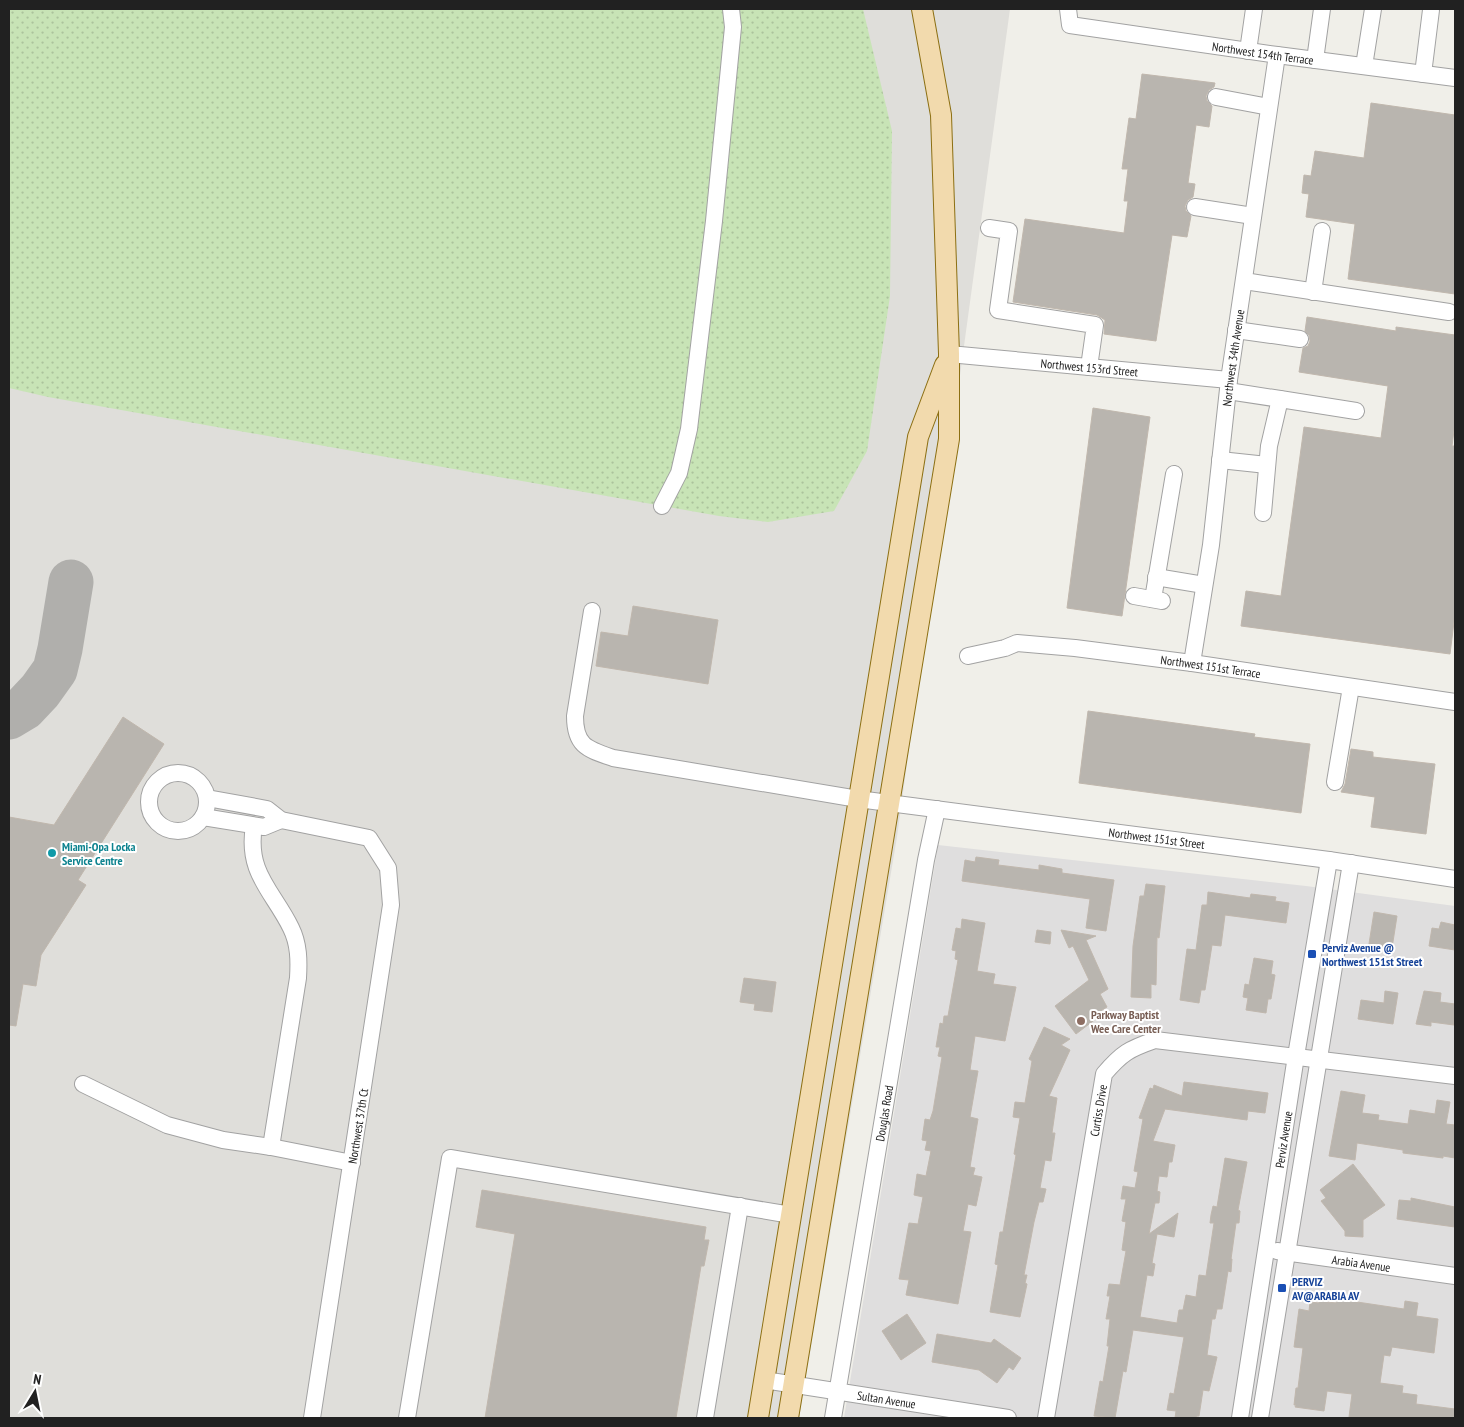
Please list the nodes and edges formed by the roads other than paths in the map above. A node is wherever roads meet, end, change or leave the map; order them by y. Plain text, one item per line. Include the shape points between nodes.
1 (731, 9) edge
2 (922, 9) edge
3 (1254, 9) edge
4 (1322, 9) edge
5 (1373, 9) edge
6 (1431, 10) edge
7 (1069, 17) edge
8 (1248, 51) junction
9 (1277, 55) junction
10 (1315, 60) junction
11 (1364, 66) junction
12 (1423, 74) junction
13 (1455, 78) edge
14 (1216, 97) dead end
15 (1269, 107) junction
16 (1195, 207) dead end
17 (1253, 216) junction
18 (990, 228) dead end
19 (1322, 230) dead end
20 (1244, 281) junction
21 (1313, 292) junction
22 (1449, 312) dead end
23 (1236, 330) junction
24 (1300, 339) dead end
25 (949, 354) junction
26 (1089, 367) junction
27 (1229, 386) junction
28 (1280, 399) junction
29 (1356, 411) dead end
30 (1220, 460) junction
31 (1267, 465) junction
32 (1174, 474) dead end
33 (662, 506) dead end
34 (1263, 513) dead end
35 (1156, 577) junction
36 (1204, 585) junction
37 (1134, 596) dead end
38 (592, 611) dead end
39 (968, 656) dead end
40 (1192, 663) junction
41 (1350, 687) junction
42 (1455, 702) edge
43 (1335, 782) dead end
44 (207, 798) junction
45 (858, 799) junction
46 (888, 802) junction
47 (937, 809) junction
48 (203, 817) junction
49 (281, 820) junction
50 (254, 826) junction
51 (1329, 860) junction
52 (1351, 863) junction
53 (1455, 879) edge
54 (1296, 1056) junction
55 (1318, 1059) junction
56 (1455, 1076) edge
57 (84, 1084) dead end
58 (272, 1147) junction
59 (352, 1163) junction
60 (740, 1206) junction
61 (791, 1214) junction
62 (1267, 1250) junction
63 (1287, 1253) junction
64 (1455, 1276) edge
65 (764, 1380) junction
66 (793, 1385) junction
67 (837, 1392) junction
68 (312, 1418) edge
69 (407, 1418) edge
70 (706, 1418) edge
71 (758, 1418) edge
72 (788, 1418) edge
73 (833, 1418) edge
74 (1008, 1418) edge
75 (1046, 1418) edge
76 (1240, 1418) edge
77 (1260, 1418) edge

1 - 33 street via 733,27 716,202 689,430 680,473
2 - 25 main road via 941,115
3 - 8 street
4 - 10 street
5 - 11 street
6 - 12 street
7 - 8 street, Northwest 154th Terrace
8 - 9 street, Northwest 154th Terrace
9 - 10 street, Northwest 154th Terrace
9 - 15 street, Northwest 34th Avenue
10 - 11 street, Northwest 154th Terrace
11 - 12 street, Northwest 154th Terrace
12 - 13 street, Northwest 154th Terrace
14 - 15 street
15 - 17 street, Northwest 34th Avenue
16 - 17 street
17 - 20 street, Northwest 34th Avenue
18 - 26 street via 1009,230 998,310 1095,325
19 - 21 street
20 - 21 street
20 - 23 street, Northwest 34th Avenue
21 - 22 street
23 - 24 street
23 - 27 street, Northwest 34th Avenue
25 - 26 street, Northwest 153rd Street
25 - 45 main road via 918,437
25 - 46 main road via 949,440
26 - 27 street, Northwest 153rd Street
27 - 28 street, Northwest 153rd Street
27 - 30 street, Northwest 34th Avenue
28 - 29 street, Northwest 153rd Street
28 - 31 street
30 - 31 street
30 - 36 street, Northwest 34th Avenue
31 - 34 street
32 - 35 street
35 - 36 street
35 - 37 street via 1158,600
36 - 40 street, Northwest 34th Avenue
38 - 45 street, Northwest 151st Street via 575,716 580,742 590,750 613,758
39 - 40 street, Northwest 151st Terrace via 1017,643
40 - 41 street, Northwest 151st Terrace
41 - 42 street, Northwest 151st Terrace
41 - 43 street
44 - 48 street
44 - 48 street via 197,780 180,773 162,778 151,792 149,801 154,818 171,830 189,829
44 - 49 street via 267,809
45 - 46 street, Northwest 151st Street
45 - 61 main road
46 - 47 street, Northwest 151st Street
46 - 66 main road
47 - 51 street, Northwest 151st Street
47 - 67 street, Douglas Road
48 - 50 street
49 - 50 street via 264,828
49 - 59 street, Northwest 37th Ct via 369,838 388,868 391,905
50 - 58 street via 252,844 256,868 292,929 299,962
51 - 52 street, Northwest 151st Street
51 - 54 street, Perviz Avenue
52 - 53 street, Northwest 151st Street
52 - 55 street, Perviz Avenue
54 - 55 street, Curtiss Drive
54 - 62 street, Perviz Avenue
54 - 75 street, Curtiss Drive via 1155,1040 1130,1048 1104,1074
55 - 56 street, Curtiss Drive
55 - 63 street, Perviz Avenue
57 - 58 street via 167,1124 223,1140
58 - 59 street
59 - 68 street, Northwest 37th Ct
60 - 61 street
60 - 69 street via 450,1158
60 - 70 street
61 - 65 main road
62 - 63 street, Arabia Avenue
62 - 76 street, Perviz Avenue
63 - 64 street, Arabia Avenue
63 - 77 street, Perviz Avenue
65 - 66 street, Sultan Avenue
65 - 71 main road
66 - 67 street, Sultan Avenue
66 - 72 main road
67 - 73 street, Douglas Road
67 - 74 street, Sultan Avenue

